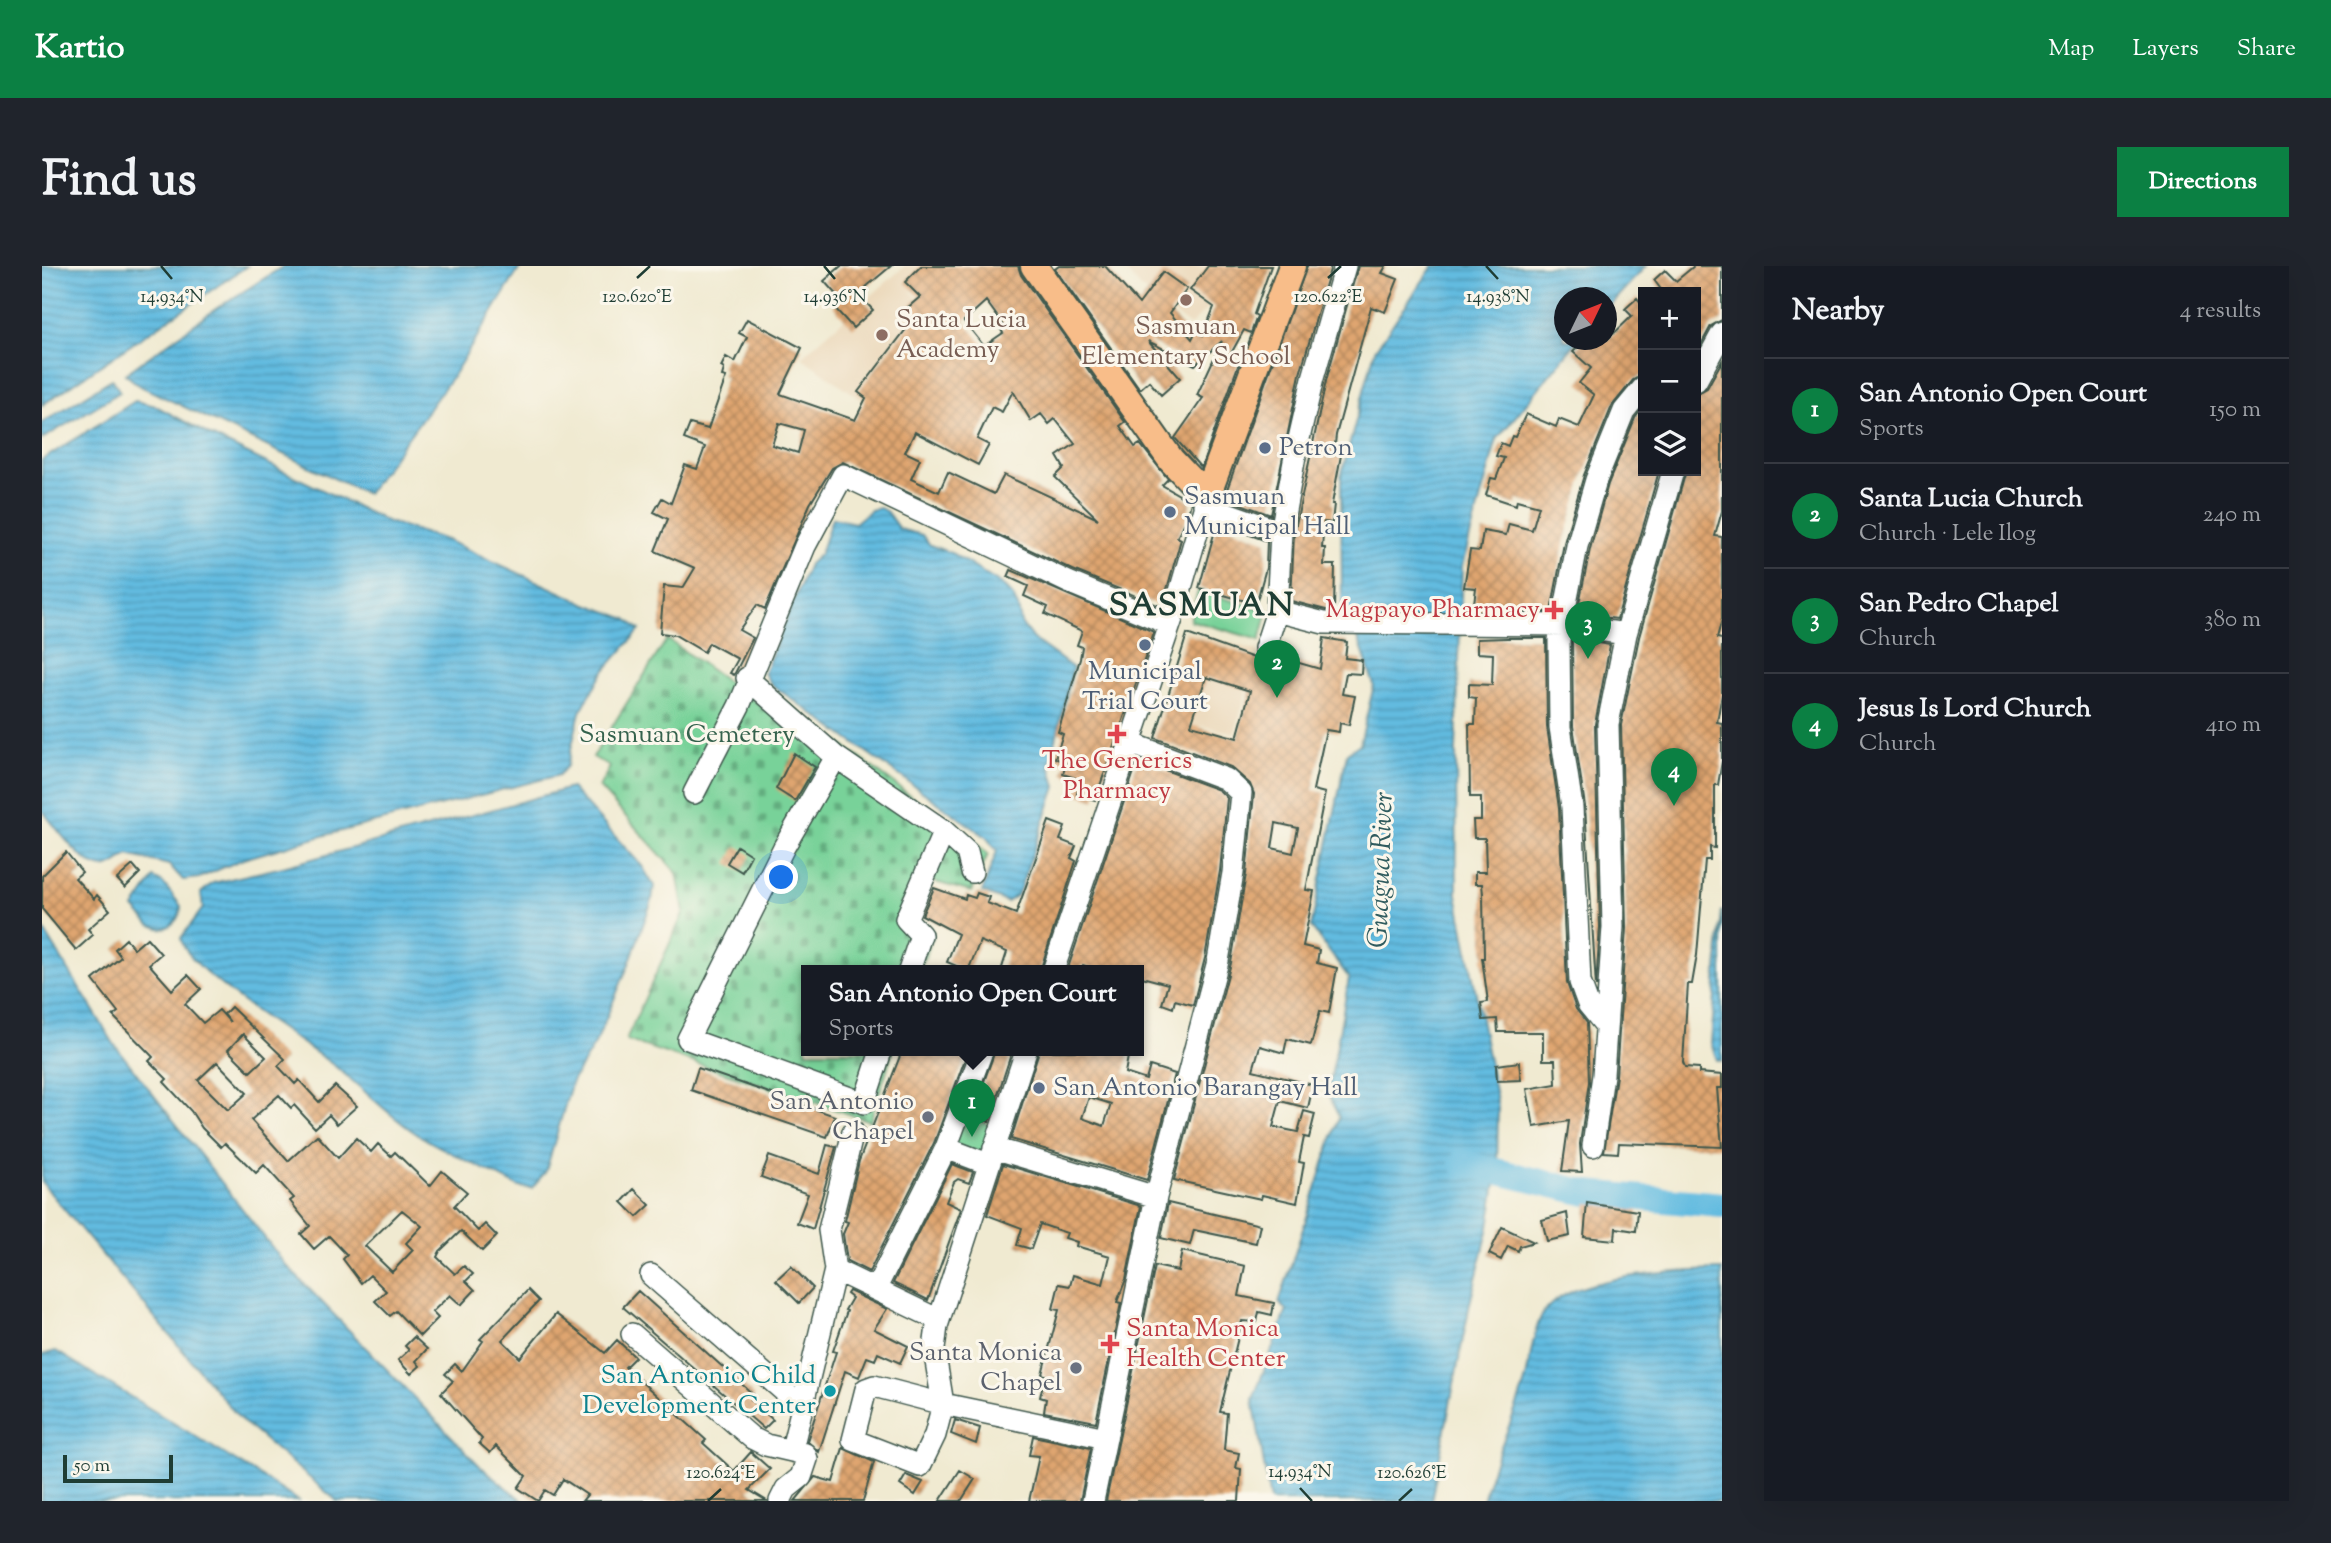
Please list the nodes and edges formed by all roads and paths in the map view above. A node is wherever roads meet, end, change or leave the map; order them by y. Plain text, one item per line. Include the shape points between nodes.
1 (1034, 266) edge
2 (1292, 266) edge
3 (1345, 266) edge
4 (1722, 333) edge
5 (1701, 372) edge
6 (1638, 394) edge
7 (1672, 476) edge
8 (1207, 497) junction
9 (1280, 532) junction
10 (1278, 611) junction
11 (1169, 624) junction
12 (1564, 625) junction
13 (1626, 634) junction
14 (1265, 648) dead end
15 (747, 678) junction
16 (1130, 743) junction
17 (836, 757) junction
18 (694, 793) dead end
19 (944, 831) junction
20 (972, 872) dead end
21 (911, 965) edge
22 (1055, 965) edge
23 (1606, 1026) junction
24 (879, 1056) edge
25 (980, 1056) edge
26 (1024, 1056) edge
27 (853, 1132) dead end
28 (1593, 1146) dead end
29 (946, 1148) junction
30 (991, 1156) junction
31 (1156, 1197) junction
32 (835, 1270) junction
33 (651, 1275) dead end
34 (876, 1288) junction
35 (938, 1323) junction
36 (632, 1334) dead end
37 (943, 1404) junction
38 (802, 1406) junction
39 (1106, 1438) junction
40 (792, 1450) junction
41 (780, 1501) edge
42 (1093, 1501) edge

1 - 8 main road via 1171,460
2 - 8 main road
3 - 9 street via 1313,378
4 - 5 street
6 - 12 street via 1624,411 1596,480 1577,546
7 - 13 street
8 - 9 street
8 - 11 street
9 - 10 street
10 - 12 street via 1324,623
10 - 14 street
11 - 15 street via 1068,582 843,475 804,546
11 - 16 street
12 - 13 street
12 - 23 street via 1558,659 1560,727 1572,807 1580,982 1588,1004
13 - 23 street via 1608,724 1614,927
15 - 17 street
15 - 18 street via 739,706
16 - 22 street
16 - 31 street via 1226,779 1241,793 1218,961
17 - 19 street
17 - 24 street via 784,847 688,1039 864,1103
19 - 20 street via 967,852
19 - 21 street via 906,919 921,935
23 - 28 street
25 - 29 street
26 - 30 street
27 - 32 street via 829,1230
29 - 30 street
29 - 34 street
30 - 31 street
30 - 35 street
31 - 39 street
32 - 34 street
32 - 38 street
33 - 38 street
34 - 35 street
35 - 37 street via 934,1349
36 - 40 street via 752,1438
37 - 37 street via 920,1466 853,1440 866,1389 874,1386
37 - 39 street
38 - 40 street
39 - 42 street
40 - 41 street via 807,1459 801,1477

